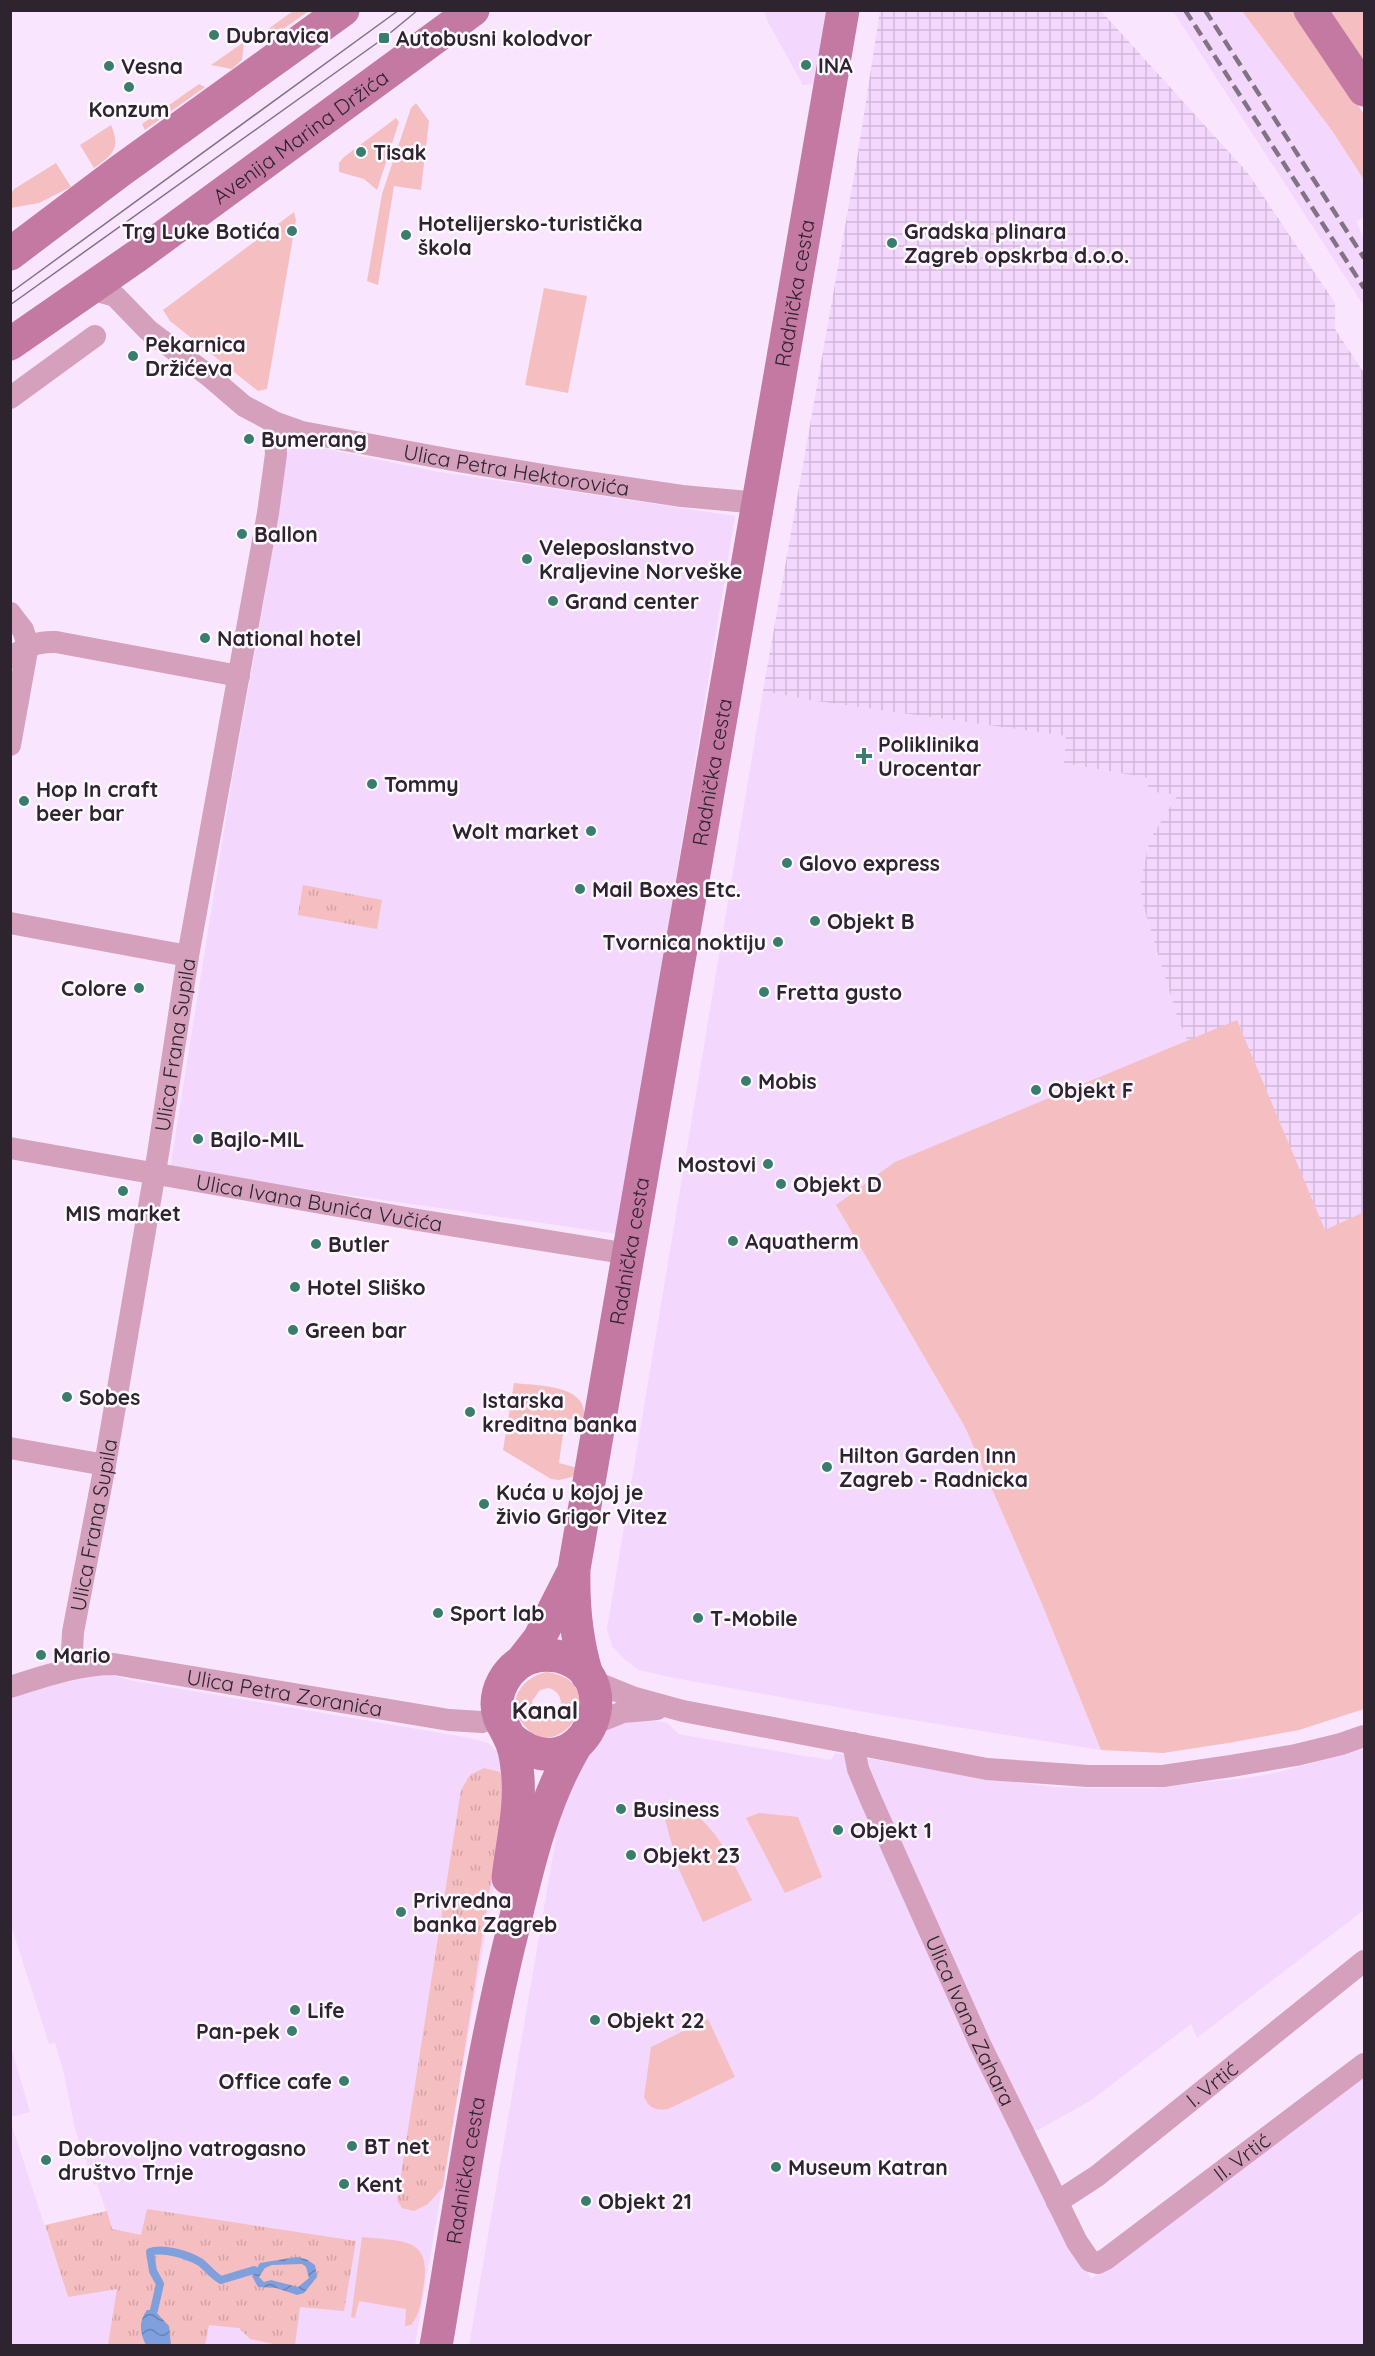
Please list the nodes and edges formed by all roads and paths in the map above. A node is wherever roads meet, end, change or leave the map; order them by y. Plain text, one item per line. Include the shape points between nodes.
1 (343, 10) edge
2 (473, 10) edge
3 (843, 10) edge
4 (1310, 10) edge
5 (1365, 90) edge
6 (10, 254) edge
7 (85, 291) junction
8 (95, 336) dead end
9 (10, 344) edge
10 (10, 398) edge
11 (274, 422) junction
12 (759, 503) junction
13 (10, 613) edge
14 (19, 652) edge
15 (239, 676) junction
16 (10, 745) edge
17 (10, 923) edge
18 (188, 956) junction
19 (10, 1148) edge
20 (154, 1173) junction
21 (629, 1254) junction
22 (10, 1448) edge
23 (105, 1465) junction
24 (574, 1569) junction
25 (521, 1662) junction
26 (70, 1669) junction
27 (588, 1678) junction
28 (10, 1687) edge
29 (683, 1711) junction
30 (504, 1727) junction
31 (584, 1734) junction
32 (1365, 1736) edge
33 (853, 1743) junction
34 (1365, 1962) edge
35 (496, 1996) junction
36 (1365, 2064) edge
37 (1057, 2202) junction
38 (1119, 2251) joint
39 (436, 2346) edge

1 - 6 street
2 - 7 street, Avenija Marina Držića
3 - 12 street, Radnička cesta
4 - 5 street
7 - 9 street, Avenija Marina Držića
7 - 11 street via 115,296 148,330 244,406
8 - 10 street
11 - 12 street, Ulica Petra Hektorovića via 322,437 458,461 682,496
11 - 15 street, Ulica Frana Supila via 276,454
12 - 21 street, Radnička cesta
13 - 14 street via 23,630
14 - 15 street via 42,642 70,643
14 - 16 street
15 - 18 street, Ulica Frana Supila
17 - 18 street
18 - 20 street, Ulica Frana Supila
19 - 20 street, Ulica Ivana Bunića Vučića
20 - 21 street, Ulica Ivana Bunića Vučića
20 - 23 street, Ulica Frana Supila
21 - 24 street, Radnička cesta
22 - 23 street
23 - 26 street, Ulica Frana Supila via 73,1632
24 - 25 street, Radnička cesta via 539,1639
24 - 27 street, Radnička cesta via 574,1620
25 - 27 street via 535,1656 564,1658
25 - 30 street via 499,1689 497,1703
26 - 28 street, Ulica Petra Zoranića
26 - 30 street, Ulica Petra Zoranića via 114,1664
27 - 29 street
27 - 31 street via 596,1709
29 - 31 street via 631,1710 611,1715
29 - 33 street
30 - 31 street via 521,1747 534,1753 563,1752
30 - 35 street, Radnička cesta via 514,1755 518,1784
31 - 35 street, Radnička cesta via 556,1782 543,1816
32 - 33 street via 1231,1767 1131,1777 987,1769
33 - 37 street, Ulica Ivana Zahara via 858,1769 871,1800 980,2044
34 - 37 street, I. Vrtić via 1097,2176
35 - 39 street, Radnička cesta
36 - 38 street, II. Vrtić
37 - 38 street, Ulica Ivana Zahara via 1090,2260 1098,2263

